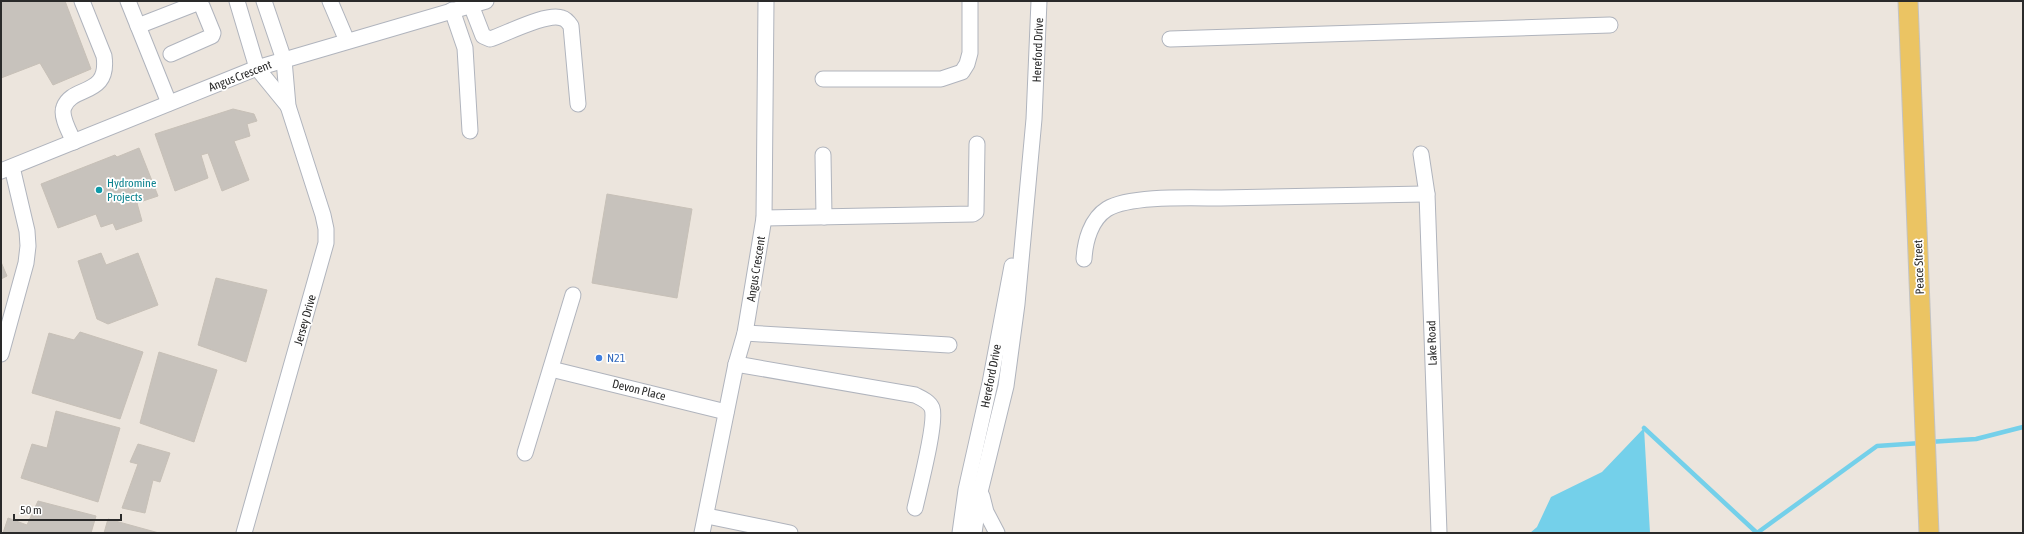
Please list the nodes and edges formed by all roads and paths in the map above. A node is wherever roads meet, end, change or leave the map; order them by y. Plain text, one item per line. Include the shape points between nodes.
1 (82, 1) edge
2 (128, 1) edge
3 (237, 1) edge
4 (264, 1) edge
5 (330, 1) edge
6 (486, 1) edge
7 (766, 1) edge
8 (970, 1) edge
9 (1039, 1) edge
10 (1908, 1) edge
11 (471, 5) junction
12 (452, 10) junction
13 (1610, 25) dead end
14 (138, 26) junction
15 (483, 36) junction
16 (1170, 39) dead end
17 (347, 41) junction
18 (464, 43) junction
19 (171, 54) dead end
20 (284, 60) junction
21 (257, 68) junction
22 (823, 79) dead end
23 (169, 103) junction
24 (578, 104) dead end
25 (288, 106) junction
26 (470, 131) dead end
27 (74, 142) junction
28 (978, 144) dead end
29 (1421, 154) dead end
30 (822, 155) dead end
31 (6, 169) edge
32 (1427, 194) junction
33 (824, 217) junction
34 (764, 218) junction
35 (1024, 219) junction
36 (1084, 259) dead end
37 (573, 295) dead end
38 (745, 333) junction
39 (949, 345) dead end
40 (1, 354) edge
41 (736, 364) junction
42 (551, 368) junction
43 (726, 412) junction
44 (525, 453) dead end
45 (980, 492) junction
46 (915, 508) dead end
47 (707, 516) junction
48 (731, 527) edge
49 (244, 533) edge
50 (702, 533) edge
51 (790, 533) edge
52 (960, 533) edge
53 (974, 533) edge
54 (997, 533) edge
55 (1439, 533) edge
56 (1929, 533) edge

1 - 27 street via 106,66 105,74 100,81 68,101 64,107
2 - 14 street
3 - 21 street, Jersey Drive
4 - 20 street, Jersey Drive
5 - 17 street
6 - 11 street, Angus Crescent
7 - 34 street, Angus Crescent
8 - 22 street via 970,53 962,72 941,80
9 - 35 street, Hereford Drive via 1035,111
10 - 56 main road, Peace Street
11 - 12 street, Angus Crescent
11 - 15 street
12 - 17 street, Angus Crescent
12 - 18 street
13 - 16 street
14 - 19 street via 197,3 202,6 212,36
14 - 23 street
15 - 18 street
15 - 24 street via 490,40 551,17 563,18 571,26
17 - 20 street, Angus Crescent
18 - 26 street
20 - 21 street, Angus Crescent
20 - 25 street, Jersey Drive
21 - 23 street, Angus Crescent
21 - 25 street, Jersey Drive
23 - 27 street, Angus Crescent
25 - 49 street, Jersey Drive via 323,215 326,243
27 - 31 street, Angus Crescent
28 - 33 street via 976,212 973,214
29 - 32 street, Lake Road
30 - 33 street
31 - 40 street via 27,231 28,246 26,263
32 - 36 street via 1200,198 1121,203 1107,209 1097,218 1085,244
32 - 55 street, Lake Road
33 - 34 street
34 - 38 street, Angus Crescent
35 - 45 street, Hereford Drive via 1017,304 1006,386
35 - 52 street, Hereford Drive via 966,490
37 - 42 street
38 - 39 street
38 - 41 street, Angus Crescent
41 - 43 street, Angus Crescent
41 - 46 street via 915,395 925,400 931,407 933,422
42 - 43 street, Devon Place
42 - 44 street
43 - 47 street, Angus Crescent
45 - 53 street, Hereford Drive
45 - 54 street via 986,512
47 - 48 street
47 - 50 street, Angus Crescent
48 - 51 street

